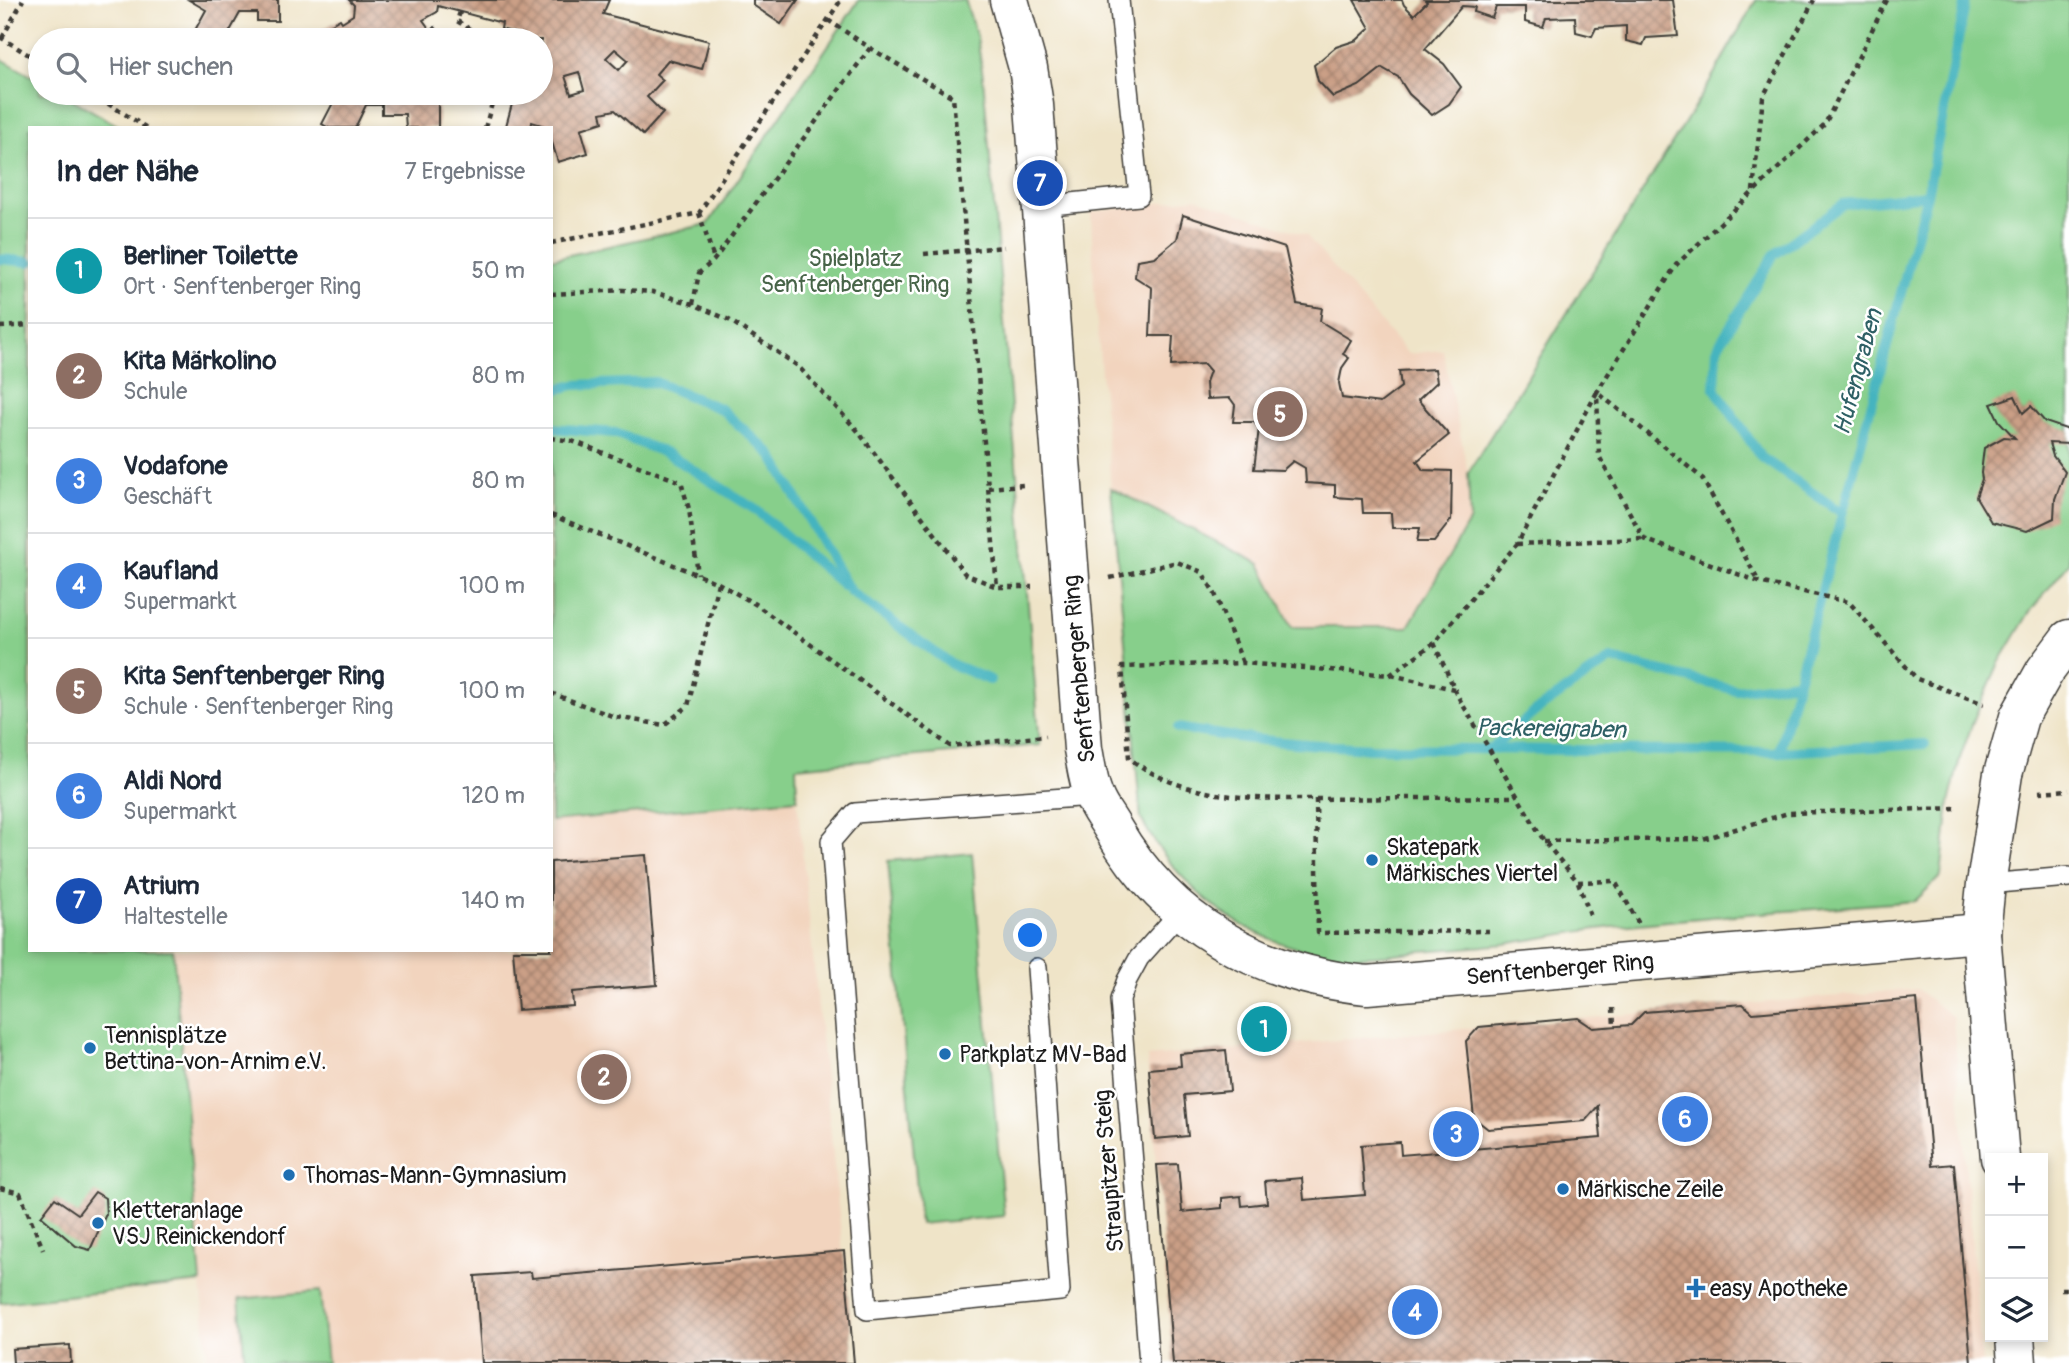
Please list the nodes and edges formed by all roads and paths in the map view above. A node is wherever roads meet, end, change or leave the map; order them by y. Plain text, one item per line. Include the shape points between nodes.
1 (23, 0) edge
2 (841, 0) edge
3 (1009, 0) edge
4 (1119, 0) edge
5 (1814, 0) edge
6 (1886, 0) edge
7 (460, 12) dead end
8 (828, 20) junction
9 (467, 28) edge
10 (1, 38) edge
11 (870, 48) junction
12 (28, 55) edge
13 (110, 105) edge
14 (492, 105) edge
15 (145, 126) edge
16 (486, 126) edge
17 (1753, 191) junction
18 (1042, 206) junction
19 (699, 213) junction
20 (553, 243) edge
21 (1004, 247) dead end
22 (966, 250) junction
23 (924, 254) dead end
24 (714, 260) junction
25 (553, 294) edge
26 (693, 304) junction
27 (28, 325) edge
28 (0, 327) edge
29 (1597, 392) junction
30 (553, 438) edge
31 (1023, 485) dead end
32 (988, 488) junction
33 (553, 516) edge
34 (1644, 539) junction
35 (1517, 544) junction
36 (698, 575) junction
37 (1110, 578) dead end
38 (1759, 582) junction
39 (718, 583) junction
40 (997, 587) junction
41 (1032, 587) dead end
42 (2069, 639) edge
43 (1434, 643) junction
44 (1243, 663) junction
45 (1390, 675) junction
46 (1456, 692) junction
47 (553, 694) edge
48 (1988, 706) dead end
49 (1047, 736) dead end
50 (2069, 790) edge
51 (2039, 792) dead end
52 (1094, 796) junction
53 (1516, 797) junction
54 (1316, 799) junction
55 (1959, 808) dead end
56 (1544, 841) junction
57 (2069, 877) edge
58 (1578, 882) junction
59 (1986, 884) junction
60 (1181, 911) junction
61 (1591, 917) dead end
62 (1643, 930) dead end
63 (1489, 931) dead end
64 (1981, 933) junction
65 (1037, 968) dead end
66 (1613, 1008) dead end
67 (1614, 1026) dead end
68 (2000, 1153) edge
69 (0, 1188) edge
70 (43, 1249) dead end
71 (2061, 1289) dead end
72 (2069, 1289) edge
73 (2015, 1342) edge
74 (1149, 1363) edge
75 (2017, 1363) edge

1 - 10 path
2 - 8 path
3 - 18 street, Senftenberger Ring via 1034,105
4 - 18 lane via 1139,196
5 - 17 path via 1763,97
6 - 17 path via 1825,124
7 - 9 path via 457,22
8 - 11 path
8 - 19 path
10 - 12 path
11 - 22 path via 953,97
11 - 24 path
13 - 15 path
14 - 16 path
17 - 29 path via 1676,265
18 - 52 street, Senftenberger Ring via 1083,749
19 - 20 path
19 - 24 path
21 - 22 path
22 - 23 path
22 - 32 path
24 - 26 path via 699,273
25 - 26 path via 653,292
26 - 40 path via 729,320 798,366 857,430 965,575
27 - 28 path
29 - 34 path via 1599,456
29 - 35 path
29 - 38 path via 1702,478
30 - 36 path via 572,441 681,482
31 - 32 path
32 - 40 path
33 - 36 path
34 - 35 path
34 - 38 path
35 - 43 path
36 - 39 path
37 - 44 path via 1177,562 1202,572
38 - 48 path via 1849,601 1917,678
39 - 47 path via 688,706 664,725 615,717
39 - 49 path via 755,604 950,746
40 - 41 path
42 - 59 street via 2019,717 2004,774
43 - 45 path
43 - 46 path
44 - 45 path
44 - 54 path via 1122,667 1129,758 1148,773 1207,794
45 - 46 path
46 - 53 path
50 - 51 path
52 - 60 street, Senftenberger Ring via 1130,859
52 - 65 lane via 855,813 831,841 867,1310 1060,1291
53 - 54 path
53 - 56 path
54 - 63 path via 1318,933
55 - 56 path via 1788,813 1703,839
56 - 58 path
57 - 59 lane
58 - 61 path
58 - 62 path via 1615,881
59 - 64 street
60 - 64 street, Senftenberger Ring via 1241,951 1272,965 1331,982 1367,985
60 - 74 lane, Straupitzer Steig via 1139,958 1120,1000
64 - 68 street
66 - 67 path
69 - 70 path via 20,1193
71 - 72 path
73 - 75 street

